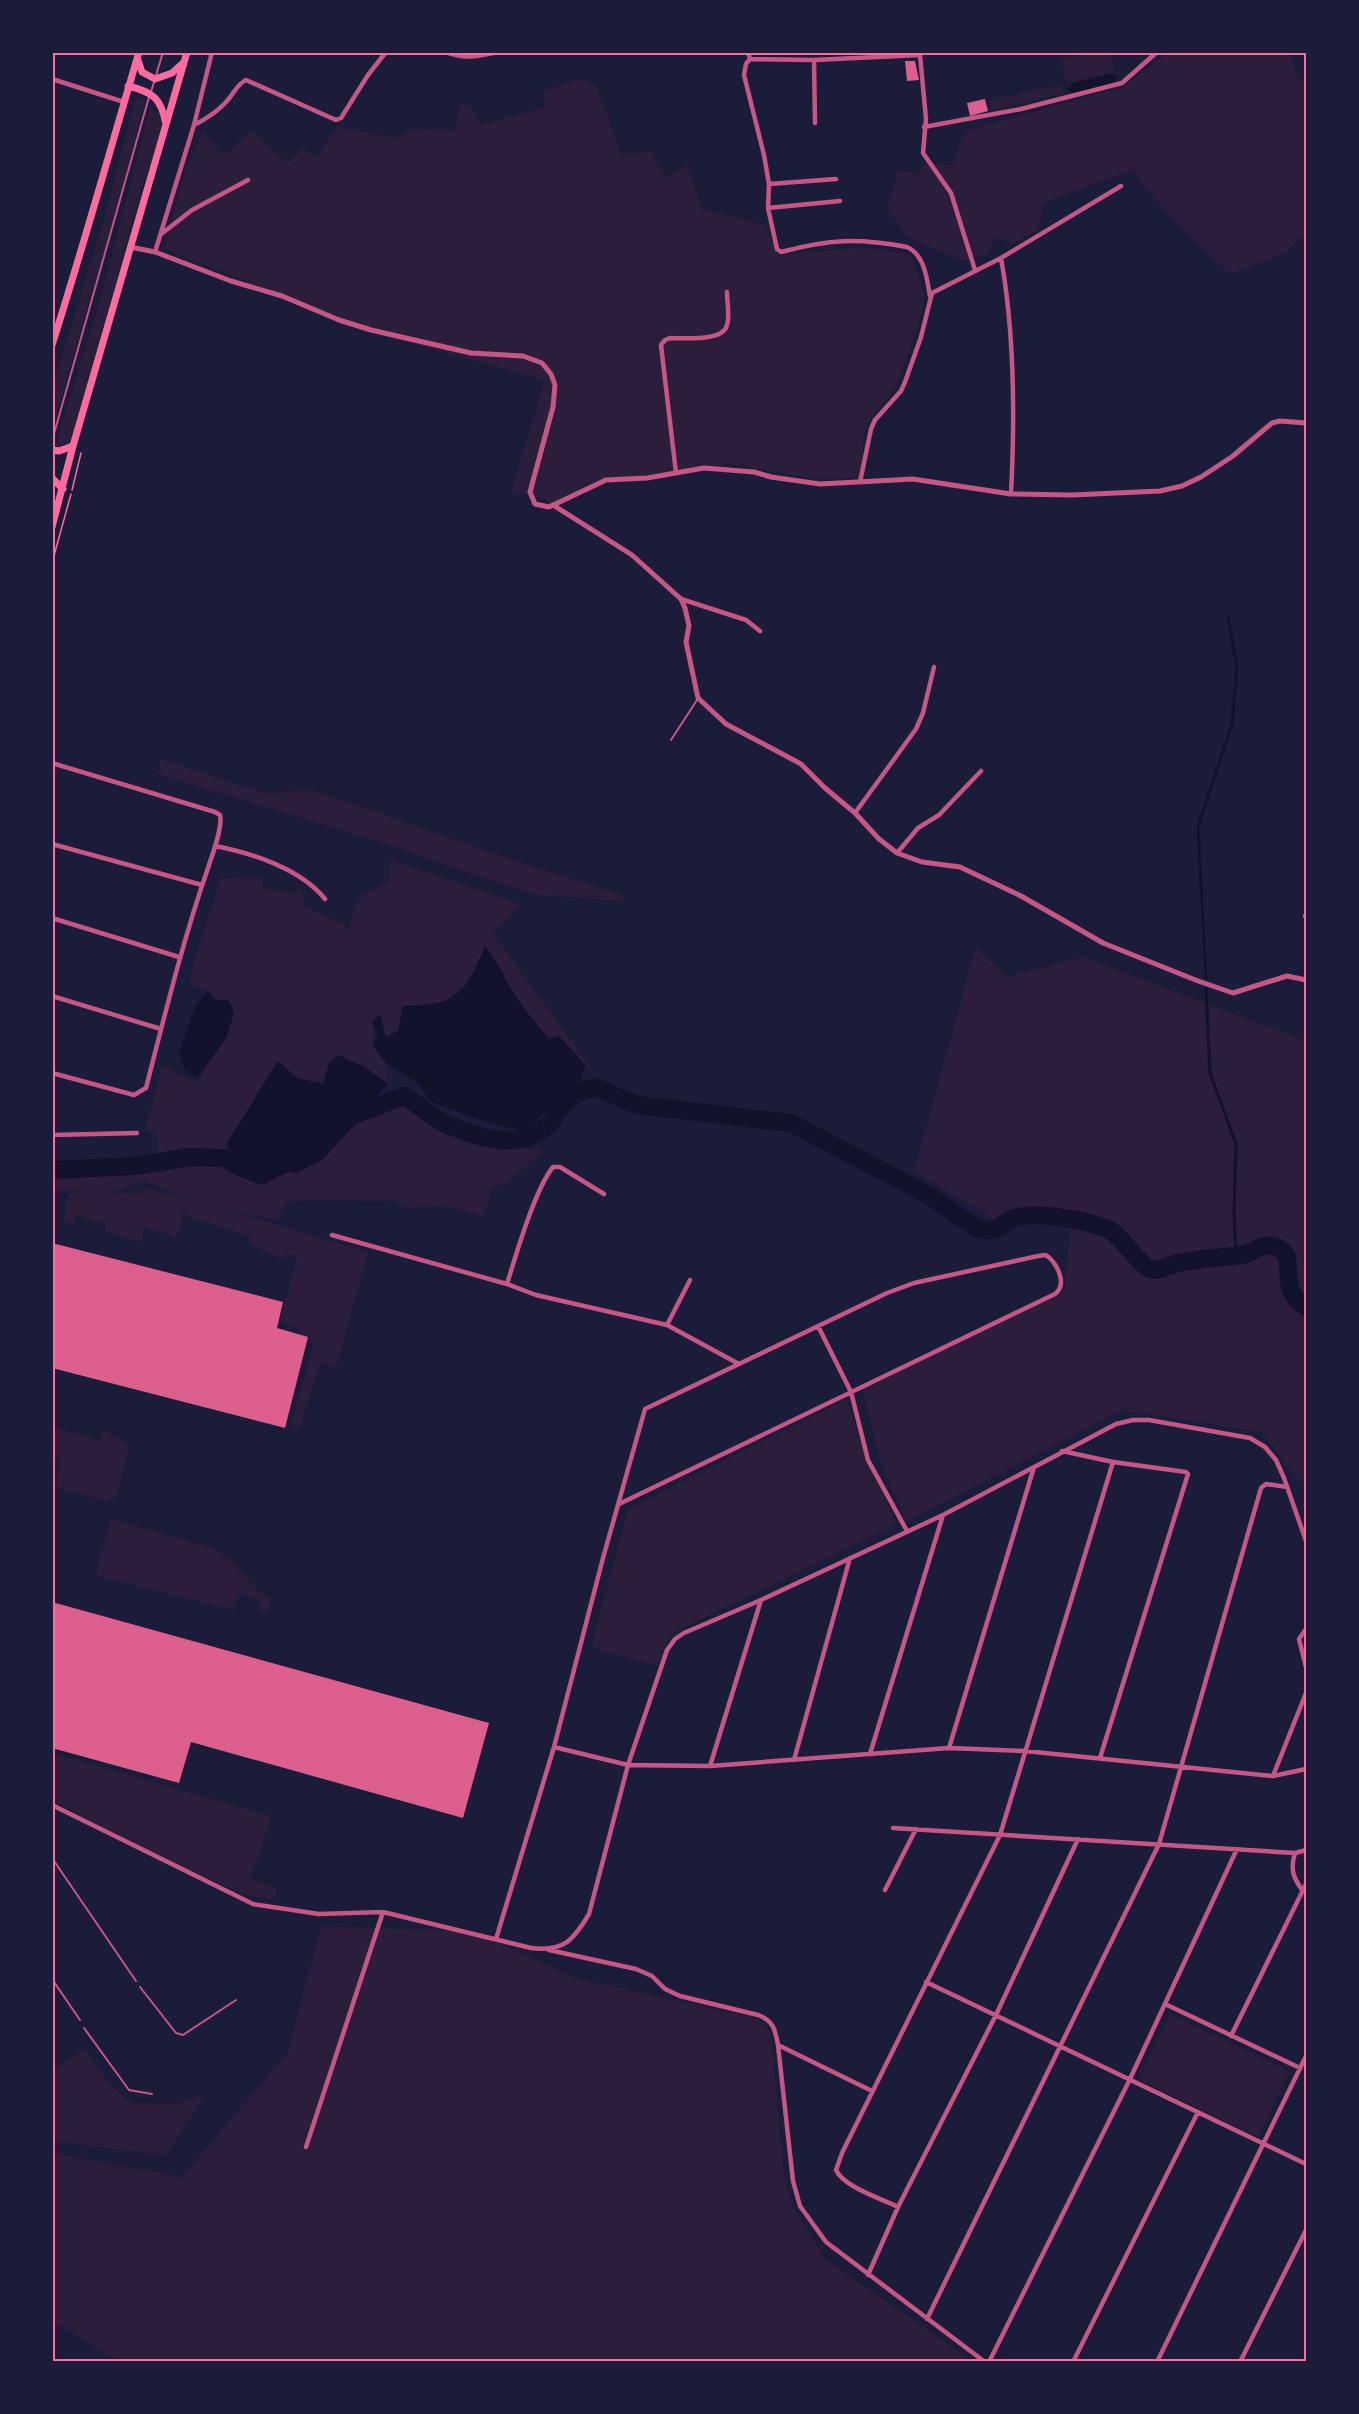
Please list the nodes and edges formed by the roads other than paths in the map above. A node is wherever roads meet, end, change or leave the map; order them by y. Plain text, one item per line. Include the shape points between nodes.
1 (163, 52) edge
2 (187, 52) edge
3 (212, 52) edge
4 (386, 52) edge
5 (446, 52) edge
6 (498, 52) edge
7 (748, 52) edge
8 (866, 52) edge
9 (1157, 52) edge
10 (919, 54) edge
11 (138, 55) edge
12 (855, 58) junction
13 (750, 59) junction
14 (814, 60) junction
15 (185, 61) junction
16 (52, 79) edge
17 (155, 79) junction
18 (128, 86) junction
19 (150, 93) junction
20 (124, 102) junction
21 (815, 123) dead end
22 (194, 125) junction
23 (167, 126) junction
24 (924, 127) junction
25 (837, 179) dead end
26 (248, 180) dead end
27 (769, 184) junction
28 (1121, 186) dead end
29 (840, 201) dead end
30 (768, 208) junction
31 (160, 235) junction
32 (130, 247) junction
33 (155, 252) junction
34 (1001, 258) junction
35 (975, 270) junction
36 (726, 292) dead end
37 (930, 296) junction
38 (55, 328) edge
39 (52, 345) edge
40 (1306, 423) edge
41 (52, 441) edge
42 (73, 446) junction
43 (52, 450) edge
44 (676, 473) junction
45 (52, 478) edge
46 (860, 482) junction
47 (63, 489) junction
48 (1011, 494) junction
49 (553, 505) junction
50 (52, 527) edge
51 (681, 600) junction
52 (760, 631) dead end
53 (934, 667) dead end
54 (698, 698) junction
55 (671, 740) dead end
56 (52, 763) edge
57 (981, 771) dead end
58 (855, 813) junction
59 (52, 844) edge
60 (215, 846) junction
61 (897, 853) junction
62 (202, 885) junction
63 (325, 899) dead end
64 (52, 918) edge
65 (179, 957) junction
66 (1306, 980) edge
67 (52, 996) edge
68 (161, 1029) junction
69 (52, 1073) edge
70 (137, 1133) dead end
71 (52, 1135) edge
72 (604, 1194) dead end
73 (332, 1235) dead end
74 (690, 1280) dead end
75 (507, 1284) junction
76 (667, 1325) junction
77 (818, 1326) junction
78 (740, 1364) junction
79 (851, 1392) junction
80 (1062, 1450) junction
81 (1113, 1462) junction
82 (1034, 1467) junction
83 (1287, 1486) junction
84 (619, 1504) junction
85 (943, 1515) junction
86 (907, 1531) junction
87 (1306, 1541) edge
88 (850, 1558) junction
89 (761, 1600) junction
90 (1306, 1629) edge
91 (1306, 1666) edge
92 (1306, 1694) edge
93 (554, 1748) junction
94 (949, 1748) junction
95 (1025, 1751) junction
96 (870, 1754) junction
97 (1100, 1758) junction
98 (794, 1760) junction
99 (628, 1765) junction
100 (1182, 1765) junction
101 (710, 1766) junction
102 (1306, 1769) edge
103 (1273, 1776) junction
104 (52, 1805) edge
105 (893, 1828) dead end
106 (916, 1829) junction
107 (1000, 1834) junction
108 (1078, 1839) junction
109 (1159, 1844) junction
110 (1237, 1849) junction
111 (1306, 1850) edge
112 (1295, 1853) junction
113 (52, 1858) edge
114 (1306, 1884) edge
115 (885, 1890) dead end
116 (1303, 1891) junction
117 (383, 1912) junction
118 (496, 1939) junction
119 (549, 1950) junction
120 (52, 1979) edge
121 (136, 1982) dead end
122 (926, 1982) junction
123 (140, 1987) dead end
124 (236, 2000) dead end
125 (1165, 2004) junction
126 (996, 2015) junction
127 (80, 2020) dead end
128 (84, 2028) dead end
129 (1231, 2036) junction
130 (778, 2045) junction
131 (1059, 2045) junction
132 (1306, 2056) edge
133 (1300, 2068) junction
134 (1130, 2079) junction
135 (872, 2091) junction
136 (152, 2094) dead end
137 (1198, 2112) junction
138 (1264, 2143) junction
139 (306, 2147) dead end
140 (1306, 2164) edge
141 (898, 2207) junction
142 (1306, 2230) edge
143 (868, 2276) junction
144 (927, 2319) junction
145 (987, 2361) edge
146 (1073, 2361) edge
147 (1157, 2361) edge
148 (1240, 2361) edge

1 - 17 lane
2 - 15 highway
3 - 22 street
4 - 22 street via 336,120 246,80 216,112
5 - 6 street via 459,58
7 - 13 street
8 - 12 street
9 - 24 street via 1122,83 1021,109
10 - 12 street
10 - 24 street
11 - 17 highway via 142,72
11 - 18 highway
12 - 14 street
13 - 14 street
13 - 27 street via 744,75
14 - 21 street
15 - 17 highway via 172,73
15 - 23 highway
16 - 20 street
17 - 19 lane
18 - 19 highway
18 - 20 highway
19 - 23 highway via 163,109
19 - 41 lane
20 - 38 highway via 85,243
22 - 31 street
23 - 32 highway
24 - 35 street via 923,153 951,193
25 - 27 street
26 - 31 street via 192,210
27 - 30 street
28 - 34 street
29 - 30 street
30 - 37 street via 775,244 781,252 831,240 877,242 912,250 922,264
31 - 33 street
32 - 33 street
32 - 42 highway
33 - 49 street via 371,330 471,353 523,356 542,363 555,385 530,492 535,504
34 - 35 street
34 - 48 street via 1008,294 1015,415
35 - 37 street
36 - 44 street via 728,325 721,333 713,337 670,338 661,345
37 - 46 street via 905,382 871,429
38 - 39 highway
40 - 48 street via 1272,423 1233,456 1182,486 1160,491
42 - 43 highway via 59,452
42 - 47 highway
44 - 46 street via 728,468 820,484
44 - 49 street via 606,480
45 - 47 highway
46 - 48 street via 913,479
47 - 50 highway
49 - 51 street via 632,555
51 - 52 street via 746,620
51 - 54 street via 689,626 686,642
53 - 58 street via 916,729
54 - 55 lane
54 - 58 street via 726,724 801,764
56 - 60 street via 215,812 221,820
57 - 61 street via 939,815 918,828
58 - 61 street
59 - 62 street
60 - 62 street
60 - 63 street via 277,866 304,880
61 - 66 street via 922,862 960,867 1021,896 1103,943 1233,993 1287,976
62 - 65 street
64 - 65 street
65 - 68 street
67 - 68 street
68 - 69 street via 146,1088 141,1093 129,1094
70 - 71 street
72 - 75 street via 560,1167 553,1167 534,1206
73 - 75 street
74 - 76 street
75 - 76 street via 536,1295
76 - 78 street
77 - 78 street
77 - 79 street
77 - 79 street via 914,1283 1046,1255 1057,1268 1062,1284 1055,1294
78 - 84 street via 645,1409
79 - 84 street
79 - 86 street via 868,1460
80 - 81 street
80 - 82 street
80 - 83 street via 1116,1424 1149,1420 1250,1438 1276,1460
81 - 95 street
81 - 97 street via 1188,1474
82 - 85 street
82 - 94 street
83 - 87 street
83 - 100 street via 1266,1484 1261,1488
84 - 93 street
85 - 86 street
85 - 96 street
86 - 88 street
88 - 89 street
88 - 98 street
89 - 99 street via 675,1639 667,1650
89 - 101 street
90 - 91 street via 1299,1639
92 - 103 street
93 - 99 street
93 - 118 street
94 - 95 street
94 - 96 street
95 - 97 street
95 - 107 street
96 - 98 street
97 - 100 street
98 - 101 street
99 - 101 street
99 - 119 street via 588,1914 578,1933
100 - 103 street
100 - 109 street
102 - 103 street
104 - 117 street via 253,1904 319,1914
105 - 106 street
106 - 107 street
106 - 115 street
107 - 108 street
107 - 122 street
108 - 109 street
108 - 126 street
109 - 110 street
109 - 131 street
110 - 112 street
110 - 125 street
111 - 112 street
112 - 116 street via 1291,1865
113 - 121 lane
114 - 116 street
116 - 129 street
117 - 118 street
117 - 139 street
118 - 119 street
119 - 130 street via 636,1969 680,1996 758,2015 774,2025
120 - 127 lane
122 - 126 street
122 - 135 street
123 - 124 lane via 176,2033 183,2035
125 - 129 street
125 - 134 street
126 - 131 street
126 - 141 street
128 - 136 lane via 129,2090
129 - 133 street
130 - 135 street
130 - 143 street via 793,2181 800,2206 826,2242
131 - 134 street
131 - 144 street
132 - 133 street
133 - 138 street
134 - 137 street
134 - 145 street
135 - 141 street via 836,2170 847,2183
137 - 138 street
137 - 146 street
138 - 140 street
138 - 147 street
141 - 143 street
142 - 148 street
143 - 144 street
144 - 145 street

